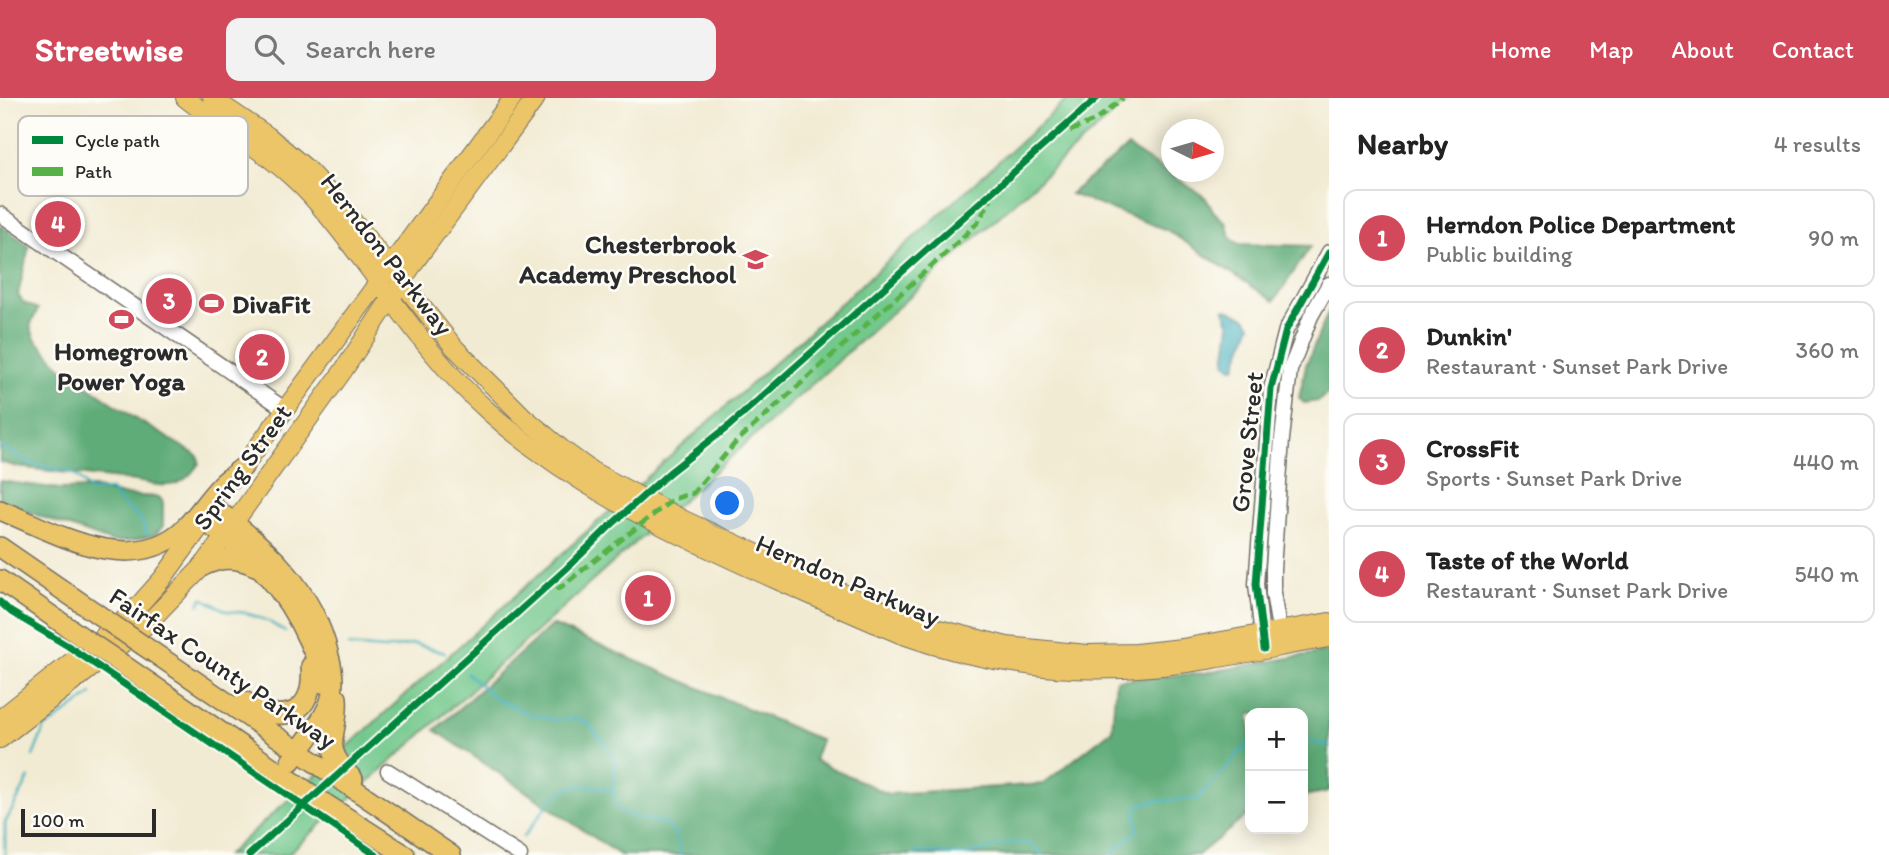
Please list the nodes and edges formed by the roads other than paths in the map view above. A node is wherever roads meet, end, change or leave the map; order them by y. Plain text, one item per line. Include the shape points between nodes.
1 (185, 98) edge
2 (212, 98) edge
3 (513, 98) edge
4 (536, 98) edge
5 (211, 116) edge
6 (239, 116) edge
7 (248, 122) edge
8 (248, 141) edge
9 (0, 214) edge
10 (1329, 252) edge
11 (395, 275) junction
12 (1329, 284) edge
13 (384, 291) junction
14 (286, 410) junction
15 (243, 467) junction
16 (0, 510) edge
17 (209, 514) junction
18 (229, 529) junction
19 (0, 547) edge
20 (203, 566) junction
21 (268, 576) junction
22 (0, 580) edge
23 (1329, 622) edge
24 (1329, 638) edge
25 (1271, 639) junction
26 (309, 641) junction
27 (113, 642) junction
28 (186, 674) junction
29 (333, 685) junction
30 (0, 719) edge
31 (0, 739) edge
32 (293, 748) junction
33 (278, 771) junction
34 (388, 771) dead end
35 (386, 812) junction
36 (405, 855) edge
37 (451, 855) edge
38 (520, 855) edge

1 - 5 main road, Herndon Parkway
2 - 6 main road, Herndon Parkway
3 - 11 main road, Spring Street
4 - 11 main road, Spring Street
7 - 11 main road, Herndon Parkway via 307,169
8 - 13 main road, Herndon Parkway via 320,208
9 - 14 street
10 - 25 street, Grove Street via 1286,330 1270,389 1256,584
11 - 13 main road, Spring Street
11 - 25 main road, Herndon Parkway via 486,381 582,465 684,520 885,611 930,628 1040,651 1165,650
12 - 25 street, Grove Street via 1290,370
13 - 14 main road, Spring Street
13 - 18 main road, Spring Street via 330,390
13 - 25 main road, Herndon Parkway via 477,401 576,480 685,538 900,634 978,657 1070,669 1153,667
14 - 15 main road, Spring Street
15 - 16 highway via 179,533 139,550 91,546
15 - 17 main road, Spring Street
17 - 18 highway
17 - 27 main road, Spring Street
18 - 20 main road, Spring Street
18 - 21 highway
18 - 29 highway via 277,561 307,600 328,648
19 - 27 highway, Fairfax County Parkway
20 - 21 highway via 238,559
20 - 27 main road, Spring Street via 156,615
21 - 26 highway
22 - 27 highway, Fairfax County Parkway, bridge via 82,637
23 - 25 main road, Herndon Parkway
24 - 25 main road, Herndon Parkway
26 - 28 highway via 311,692 300,707 286,715 263,712
26 - 32 highway via 321,673 321,692
27 - 28 highway, Fairfax County Parkway, bridge via 144,646
27 - 30 main road
27 - 31 main road
27 - 33 highway, Fairfax County Parkway
28 - 32 highway, Fairfax County Parkway
29 - 32 highway via 327,709
29 - 35 highway via 337,708 331,739 336,760
32 - 33 highway
32 - 35 highway, Fairfax County Parkway
33 - 36 highway, Fairfax County Parkway
34 - 38 street
35 - 37 highway, Fairfax County Parkway

